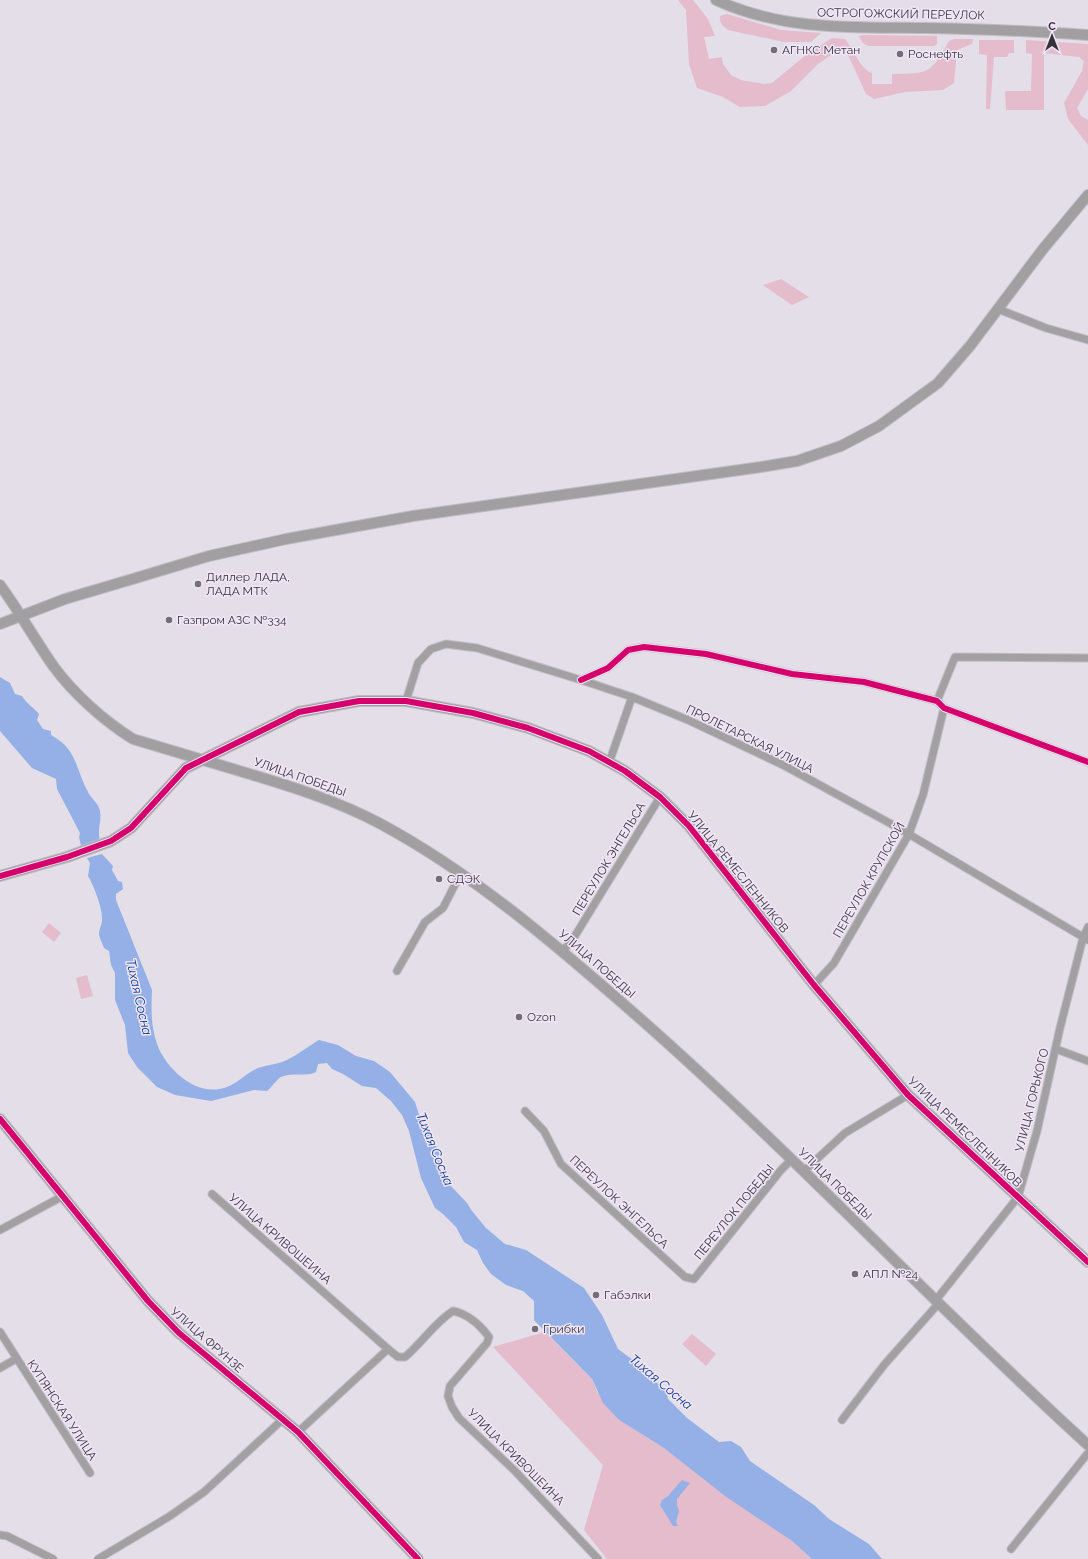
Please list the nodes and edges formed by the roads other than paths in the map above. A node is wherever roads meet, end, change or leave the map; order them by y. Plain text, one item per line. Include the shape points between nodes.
1 (716, 0) edge
2 (1088, 35) edge
3 (1088, 195) edge
4 (998, 308) junction
5 (1088, 340) edge
6 (0, 585) edge
7 (22, 615) junction
8 (2, 624) edge
9 (1088, 658) edge
10 (581, 680) junction
11 (632, 697) junction
12 (406, 701) junction
13 (937, 701) junction
14 (944, 708) junction
15 (202, 759) junction
16 (1088, 762) edge
17 (609, 763) junction
18 (660, 797) junction
19 (909, 834) junction
20 (462, 873) junction
21 (0, 876) edge
22 (1088, 927) edge
23 (1085, 939) edge
24 (562, 950) junction
25 (397, 971) dead end
26 (814, 985) junction
27 (1056, 1049) junction
28 (1088, 1061) edge
29 (908, 1095) junction
30 (525, 1111) dead end
31 (0, 1119) edge
32 (792, 1159) junction
33 (804, 1171) junction
34 (212, 1194) dead end
35 (63, 1196) junction
36 (1018, 1197) junction
37 (0, 1230) edge
38 (1088, 1262) edge
39 (694, 1279) joint
40 (938, 1302) junction
41 (0, 1332) edge
42 (388, 1349) junction
43 (16, 1359) junction
44 (0, 1368) edge
45 (282, 1419) junction
46 (842, 1420) dead end
47 (298, 1432) junction
48 (1088, 1445) edge
49 (1088, 1453) edge
50 (90, 1473) dead end
51 (0, 1535) edge
52 (1011, 1549) dead end
53 (53, 1559) edge
54 (98, 1559) edge
55 (418, 1559) edge
56 (598, 1559) edge

1 - 2 main road, ОСТРОГОЖСКИЙ ПЕРЕУЛОК via 757,16 790,23 849,27 1021,30
3 - 4 main road
4 - 5 street via 1039,325
4 - 7 main road via 938,383 879,426 841,446 796,461 413,516 286,538 209,556 65,599
6 - 7 main road, УЛИЦА ПОБЕДЫ
7 - 8 main road
7 - 15 main road, УЛИЦА ПОБЕДЫ via 55,668 114,728 133,739
9 - 13 street via 955,657
10 - 11 street, ПРОЛЕТАРСКАЯ УЛИЦА
10 - 12 street, ПРОЛЕТАРСКАЯ УЛИЦА via 477,648 446,644 431,649 418,663
10 - 13 street via 608,668 628,650 644,647 706,654 792,674 864,682
11 - 17 street
11 - 19 street, ПРОЛЕТАРСКАЯ УЛИЦА via 688,720 783,765
12 - 15 main road, УЛИЦА РЕМЕСЛЕННИКОВ via 359,701 299,712
12 - 17 main road, УЛИЦА РЕМЕСЛЕННИКОВ via 528,728 588,751
13 - 14 street
14 - 16 street
14 - 19 street, ПЕРЕУЛОК КРУПСКОЙ via 923,795
15 - 20 main road, УЛИЦА ПОБЕДЫ via 336,802 417,844
15 - 21 main road, УЛИЦА РЕМЕСЛЕННИКОВ via 186,768 131,828 111,841 67,857
17 - 18 main road, УЛИЦА РЕМЕСЛЕННИКОВ via 625,771
18 - 24 street, ПЕРЕУЛОК ЭНГЕЛЬСА via 570,944
18 - 26 main road, УЛИЦА РЕМЕСЛЕННИКОВ via 694,832
19 - 23 street, ПРОЛЕТАРСКАЯ УЛИЦА
19 - 26 street, ПЕРЕУЛОК КРУПСКОЙ via 834,963
20 - 24 main road, УЛИЦА ПОБЕДЫ
20 - 25 street via 443,908 425,922
22 - 23 street, УЛИЦА ГОРЬКОГО
23 - 27 street, УЛИЦА ГОРЬКОГО
24 - 32 main road, УЛИЦА ПОБЕДЫ via 684,1057
26 - 29 main road, УЛИЦА РЕМЕСЛЕННИКОВ
27 - 28 street
27 - 36 street, УЛИЦА ГОРЬКОГО
29 - 33 street via 844,1133
29 - 36 main road, УЛИЦА РЕМЕСЛЕННИКОВ
30 - 39 street, ПЕРЕУЛОК ЭНГЕЛЬСА via 544,1131 555,1155 573,1175 684,1277
31 - 35 main road, УЛИЦА ФРУНЗЕ
32 - 33 main road, УЛИЦА ПОБЕДЫ
32 - 39 street, ПЕРЕУЛОК ПОБЕДЫ
33 - 40 main road, УЛИЦА ПОБЕДЫ
34 - 42 street, УЛИЦА КРИВОШЕИНА
35 - 37 street
35 - 45 main road, УЛИЦА ФРУНЗЕ via 148,1301 179,1333
36 - 38 main road, УЛИЦА РЕМЕСЛЕННИКОВ
36 - 40 street, УЛИЦА ГОРЬКОГО
40 - 46 street, УЛИЦА ГОРЬКОГО via 884,1365
40 - 48 main road, УЛИЦА ПОБЕДЫ via 1022,1385
41 - 43 street, КУПЯНСКАЯ УЛИЦА
42 - 47 street
42 - 56 street, УЛИЦА КРИВОШЕИНА via 398,1357 405,1357 453,1311 462,1313 482,1328 489,1337 487,1343 450,1386 448,1396 452,1406 459,1418 520,1476
43 - 44 street, КУПЯНСКАЯ УЛИЦА
43 - 50 street, КУПЯНСКАЯ УЛИЦА
45 - 47 main road, УЛИЦА ФРУНЗЕ
45 - 54 street via 204,1492 170,1516
47 - 55 main road, УЛИЦА ФРУНЗЕ
49 - 52 street
51 - 53 street

